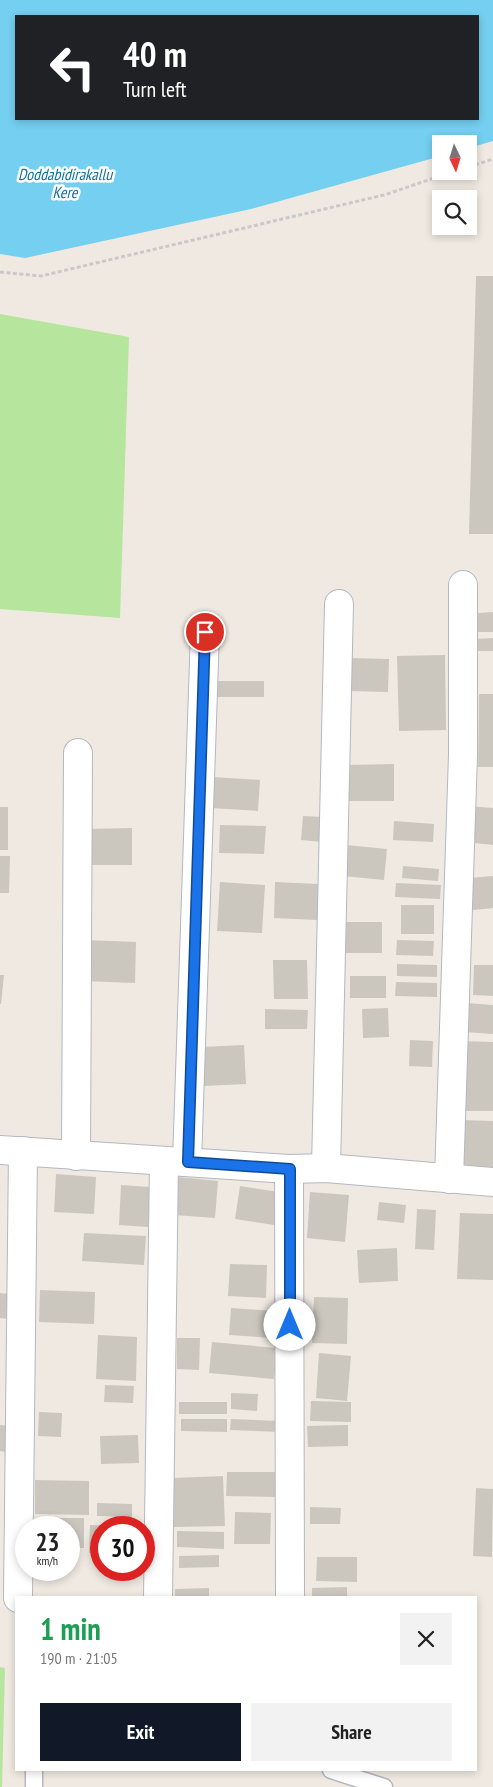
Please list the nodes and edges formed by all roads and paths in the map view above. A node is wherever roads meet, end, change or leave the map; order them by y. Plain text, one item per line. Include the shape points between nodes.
1 (493, 158) edge
2 (478, 164) edge
3 (432, 179) edge
4 (0, 272) edge
5 (463, 585) dead end
6 (339, 604) dead end
7 (205, 632) dead end
8 (78, 753) dead end
9 (12, 1151) edge
10 (76, 1156) junction
11 (176, 1162) junction
12 (326, 1168) junction
13 (290, 1169) junction
14 (449, 1179) junction
15 (493, 1182) edge
16 (18, 1596) edge
17 (158, 1596) edge
18 (290, 1596) edge
19 (34, 1771) edge
20 (334, 1771) edge
21 (34, 1787) edge
22 (384, 1787) edge

1 - 2 path
3 - 4 path via 384,195 41,276
5 - 14 street via 463,755
6 - 12 street
7 - 11 street
8 - 10 street
9 - 10 street
9 - 16 street
10 - 11 street
11 - 13 street
11 - 17 street
12 - 13 street
12 - 14 street
13 - 18 street
14 - 15 street
19 - 21 lane
20 - 22 lane

